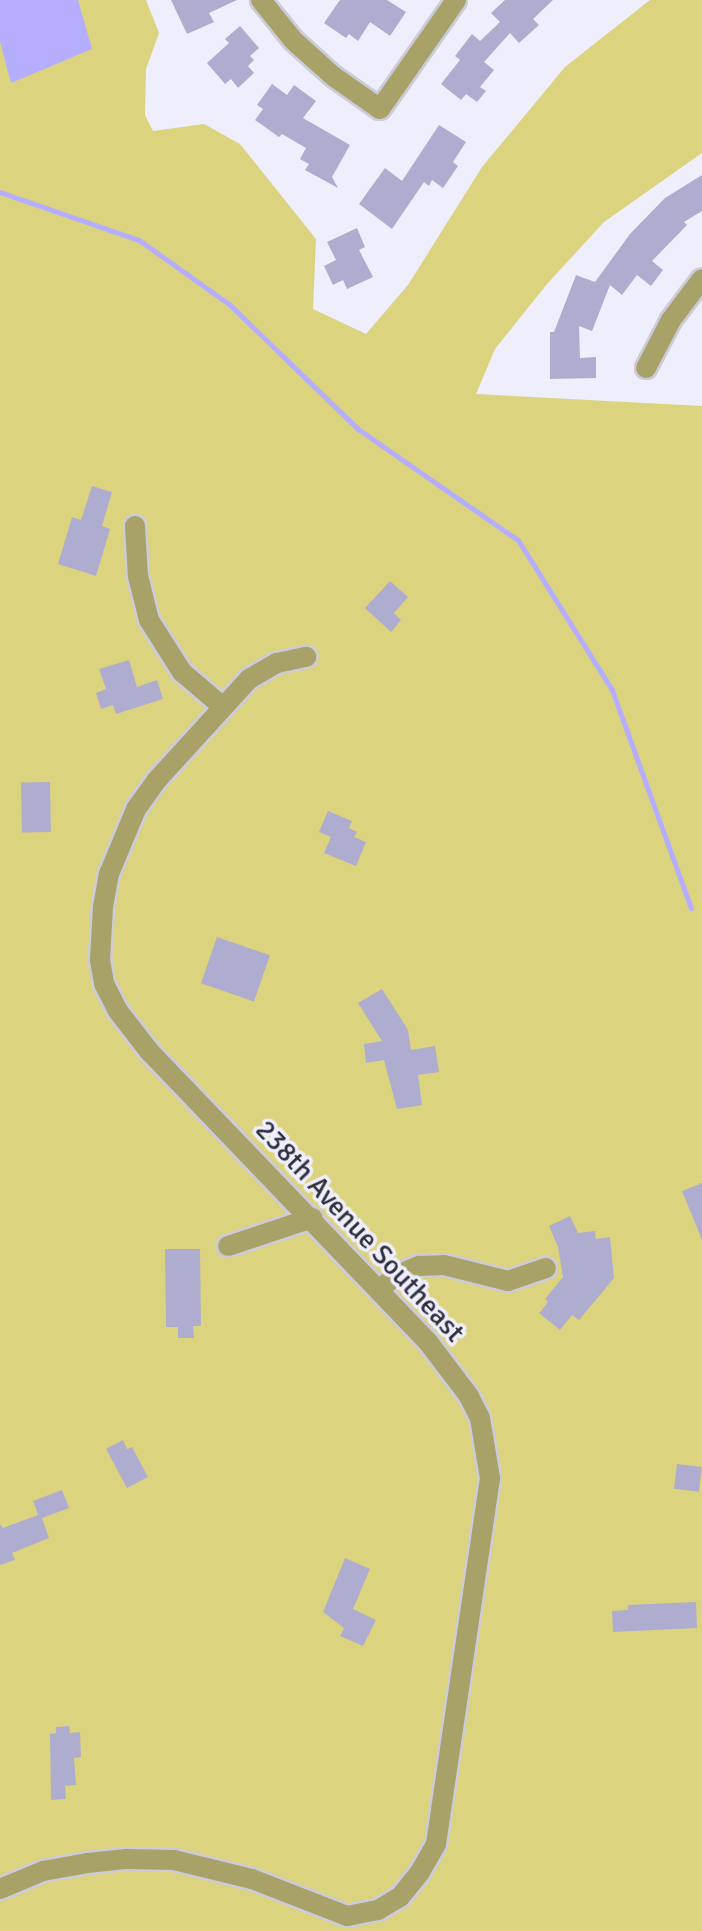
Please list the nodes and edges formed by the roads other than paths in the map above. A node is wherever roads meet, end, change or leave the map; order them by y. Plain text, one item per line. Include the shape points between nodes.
1 (261, 0) edge
2 (456, 0) edge
3 (702, 279) edge
4 (646, 368) dead end
5 (135, 526) dead end
6 (306, 657) dead end
7 (223, 707) junction
8 (312, 1218) junction
9 (228, 1246) dead end
10 (546, 1268) dead end
11 (379, 1290) junction
12 (0, 1889) edge
13 (351, 1924) edge

1 - 2 street via 303,49 380,109
3 - 4 street via 671,320
5 - 7 street via 138,576 149,620 182,672
6 - 7 street, 238th Avenue Southeast via 262,670
7 - 8 street, 238th Avenue Southeast via 156,781 122,837 103,907 104,983 118,1011 153,1055
8 - 9 street
8 - 11 street, 238th Avenue Southeast
10 - 11 street via 508,1281 444,1265 419,1266
11 - 13 street, 238th Avenue Southeast via 444,1360 469,1396 480,1418 490,1478 436,1844 400,1897
12 - 13 street via 43,1871 88,1863 174,1860 252,1879

